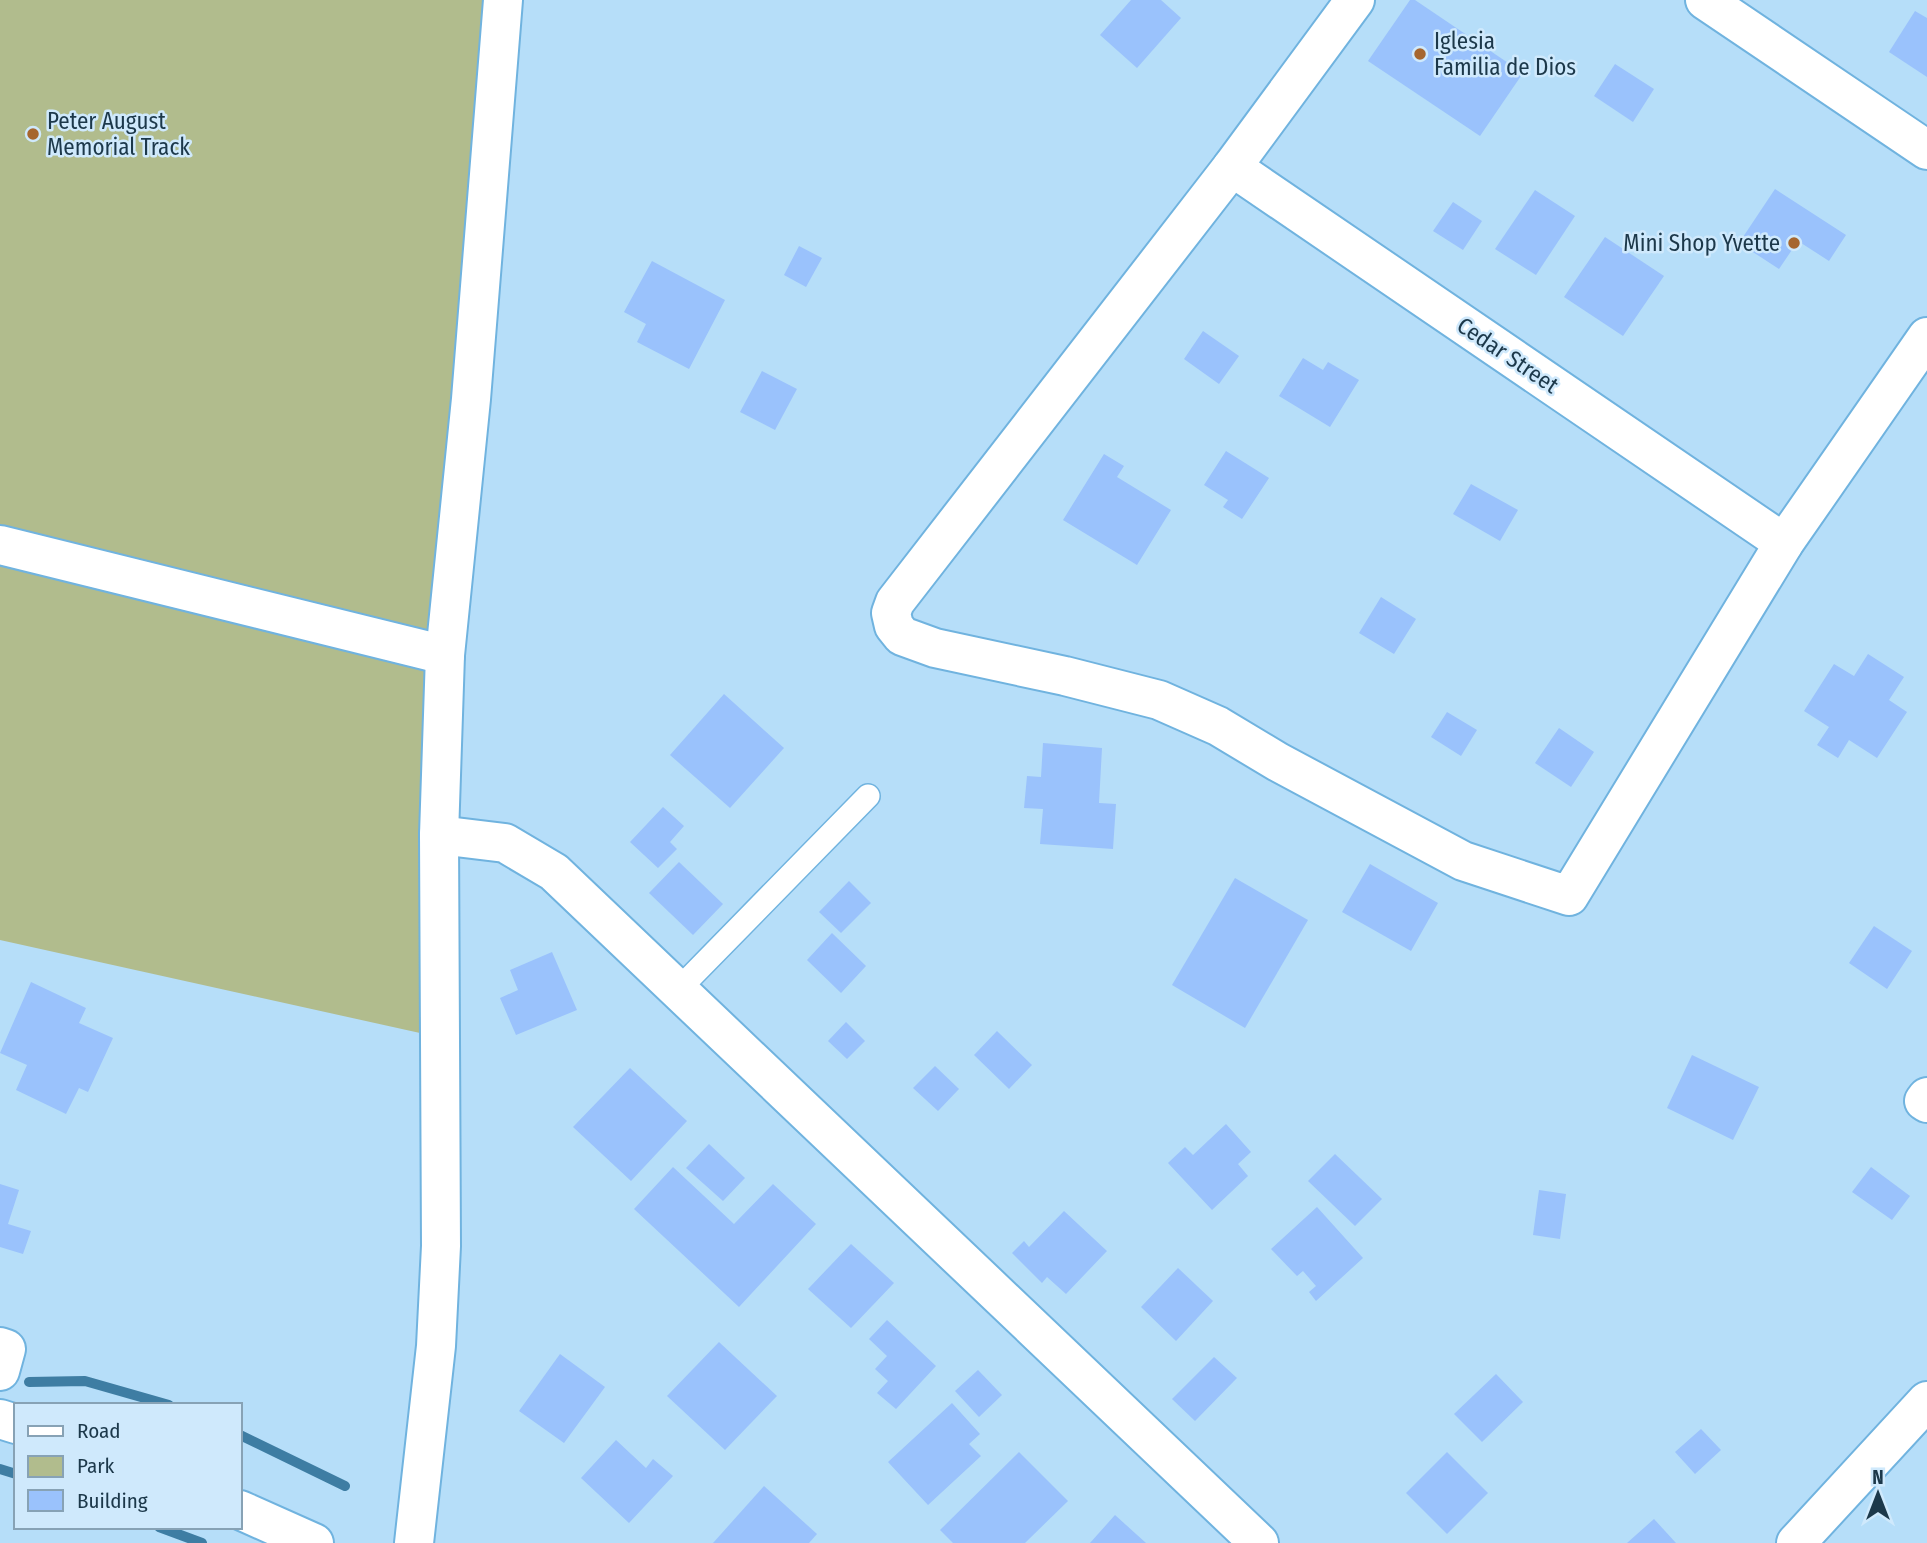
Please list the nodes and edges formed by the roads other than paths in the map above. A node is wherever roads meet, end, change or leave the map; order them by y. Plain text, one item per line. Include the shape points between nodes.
1 (503, 0) edge
2 (1355, 0) edge
3 (1705, 0) edge
4 (1927, 150) edge
5 (1232, 167) junction
6 (1927, 337) edge
7 (1784, 543) junction
8 (0, 545) edge
9 (445, 655) junction
10 (868, 796) dead end
11 (439, 835) junction
12 (678, 990) junction
13 (1927, 1097) edge
14 (1927, 1102) edge
15 (0, 1347) edge
16 (0, 1371) edge
17 (1927, 1401) edge
18 (242, 1511) edge
19 (1249, 1540) edge
20 (314, 1543) edge
21 (414, 1543) edge
22 (1796, 1543) edge

1 - 9 main road
2 - 5 main road
3 - 4 main road
5 - 7 main road, Cedar Street
5 - 7 main road via 895,602 891,613 902,636 935,648 1159,700 1217,726 1463,861 1569,896
6 - 7 main road
8 - 9 main road
9 - 11 main road
10 - 12 lane
11 - 12 main road via 505,843 554,872
11 - 21 main road via 441,1246 436,1346
12 - 19 main road
13 - 14 main road
15 - 16 main road via 6,1349
17 - 22 main road
18 - 20 main road

